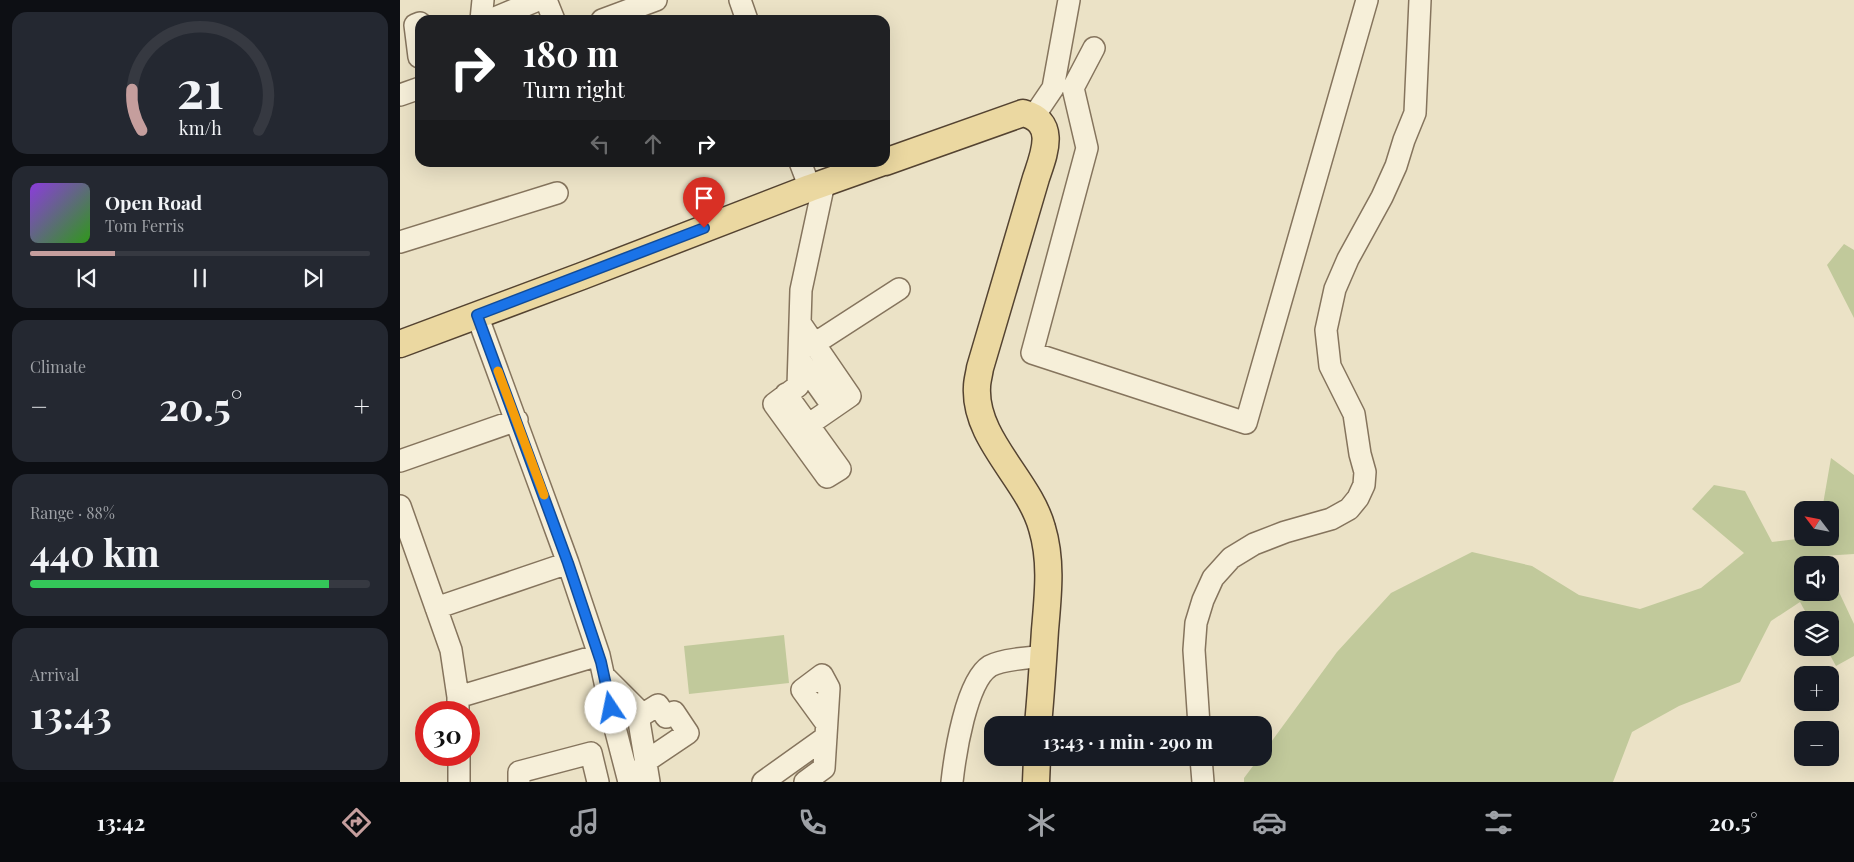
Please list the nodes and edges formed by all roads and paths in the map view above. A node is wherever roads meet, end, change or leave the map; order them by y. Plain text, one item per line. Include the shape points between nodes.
1 (483, 0) edge
2 (502, 0) edge
3 (656, 0) edge
4 (740, 0) edge
5 (1068, 0) edge
6 (1368, 0) edge
7 (1420, 0) edge
8 (537, 2) edge
9 (482, 15) edge
10 (503, 15) edge
11 (549, 15) edge
12 (616, 15) edge
13 (745, 15) edge
14 (415, 25) edge
15 (1094, 48) dead end
16 (415, 58) edge
17 (415, 90) edge
18 (400, 95) edge
19 (1034, 116) junction
20 (890, 160) edge
21 (804, 167) edge
22 (869, 167) edge
23 (817, 185) junction
24 (557, 193) dead end
25 (400, 242) edge
26 (899, 289) dead end
27 (477, 315) junction
28 (800, 323) junction
29 (400, 344) edge
30 (814, 344) junction
31 (798, 359) junction
32 (792, 390) junction
33 (820, 416) junction
34 (517, 420) junction
35 (400, 461) edge
36 (400, 506) edge
37 (568, 563) junction
38 (436, 608) junction
39 (599, 655) junction
40 (1043, 656) junction
41 (604, 676) junction
42 (457, 701) edge
43 (469, 701) edge
44 (1039, 716) edge
45 (1198, 716) edge
46 (639, 718) junction
47 (459, 766) edge
48 (1036, 766) edge
49 (1202, 766) edge
50 (647, 772) edge
51 (823, 775) edge
52 (460, 782) edge
53 (520, 782) edge
54 (598, 782) edge
55 (630, 782) edge
56 (763, 782) edge
57 (805, 782) edge
58 (952, 782) edge
59 (1036, 782) edge
60 (1203, 782) edge

1 - 9 street
2 - 8 street
3 - 12 street
4 - 13 street
5 - 19 street via 1053,88
6 - 15 street via 1246,423 1032,353 1087,148 1073,88
7 - 45 street via 1416,113 1382,197 1334,289 1326,330 1330,366 1354,414 1365,472 1364,485 1349,508 1330,519 1254,544 1231,558 1212,578 1196,622 1194,650
8 - 10 street
8 - 11 street
14 - 16 street
17 - 18 street
19 - 20 main road via 1023,113
19 - 40 main road via 1046,137 1045,151 977,388 986,426 1032,503 1042,526 1048,554
21 - 23 street
22 - 23 main road
23 - 27 main road
23 - 28 street via 801,290
24 - 25 street
26 - 30 street
27 - 29 main road
27 - 34 street
28 - 30 street
28 - 31 street
30 - 33 street via 850,396
31 - 32 street
31 - 33 street
32 - 33 street
32 - 33 street via 774,404 827,477 840,469
34 - 35 street
34 - 37 street
36 - 38 street
37 - 38 street
37 - 39 street
38 - 42 street via 451,650
39 - 41 street
39 - 43 street
40 - 44 main road
40 - 58 street via 990,666 979,677 959,734
41 - 46 street via 637,709
41 - 55 street
46 - 50 street
46 - 50 street via 658,705 666,717 674,712 688,733
47 - 52 street
48 - 59 main road
49 - 60 street
51 - 56 street via 826,730
51 - 57 street
53 - 54 street via 519,772 591,753

